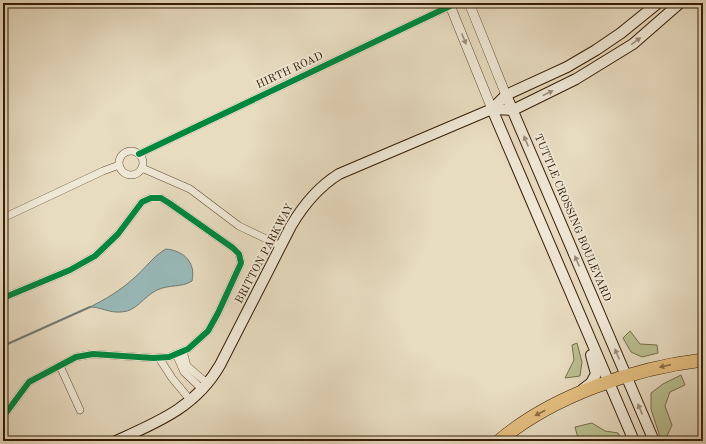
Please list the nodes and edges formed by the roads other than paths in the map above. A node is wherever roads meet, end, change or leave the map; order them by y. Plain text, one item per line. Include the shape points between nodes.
1 (469, 3) edge
2 (658, 3) edge
3 (680, 3) edge
4 (450, 5) edge
5 (506, 95) junction
6 (492, 108) junction
7 (513, 110) junction
8 (139, 154) junction
9 (119, 165) junction
10 (142, 168) junction
11 (3, 218) edge
12 (281, 246) junction
13 (3, 298) edge
14 (579, 312) junction
15 (179, 353) junction
16 (159, 358) junction
17 (703, 360) edge
18 (60, 366) junction
19 (185, 368) junction
20 (627, 377) junction
21 (172, 378) junction
22 (609, 382) junction
23 (206, 387) junction
24 (574, 396) junction
25 (191, 401) junction
26 (80, 410) dead end
27 (3, 417) edge
28 (116, 441) edge
29 (499, 441) edge
30 (634, 441) edge
31 (654, 441) edge

1 - 5 street, TUTTLE CROSSING BOULEVARD
2 - 5 main road via 596,50 567,67
7 -> 3 main road via 604,63 645,34
4 -> 6 street
4 - 8 street, HIRTH ROAD
5 - 6 main road
5 - 7 main road, TUTTLE CROSSING BOULEVARD
6 - 7 main road
6 - 12 main road, BRITTON PARKWAY via 331,179 303,206
6 - 14 main road
20 -> 7 main road, TUTTLE CROSSING BOULEVARD
8 - 9 street via 133,151 124,153
8 - 10 street
9 - 10 street via 123,172 129,175 138,173
9 - 11 street via 103,170
10 - 12 street via 190,188 239,226
12 - 23 main road, BRITTON PARKWAY via 220,366
13 - 15 street via 70,270 94,256 118,234 142,202 151,198 161,198 233,248 239,254 241,263 208,331 188,349
14 - 22 main road
14 - 24 main road via 579,323 596,374 591,383
15 - 16 street
15 - 19 street
16 - 18 street via 93,354 76,358
16 - 21 street
17 -> 20 highway via 682,362
18 - 26 street
18 - 27 street via 29,382
19 - 21 street
19 - 23 street
20 - 22 highway
31 -> 20 main road, TUTTLE CROSSING BOULEVARD
21 - 25 street
22 - 24 highway
22 - 30 main road
23 - 25 main road, BRITTON PARKWAY
24 -> 29 highway via 536,415
25 - 28 main road, BRITTON PARKWAY via 167,418

